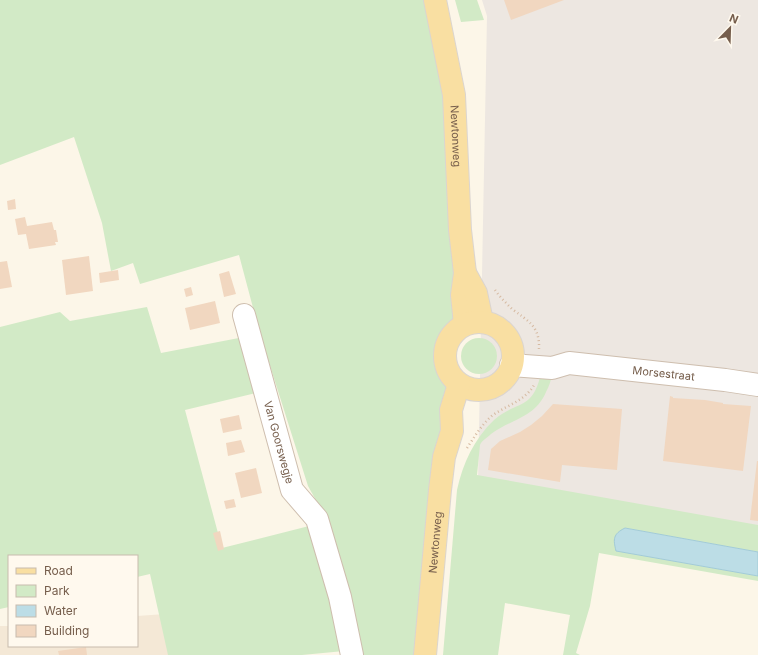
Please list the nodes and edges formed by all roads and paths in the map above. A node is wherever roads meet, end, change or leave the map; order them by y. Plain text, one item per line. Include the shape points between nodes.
1 (435, 0) edge
2 (244, 315) dead end
3 (473, 323) junction
4 (512, 358) junction
5 (758, 385) edge
6 (467, 387) junction
7 (352, 655) edge
8 (425, 655) edge

1 - 3 main road, Newtonweg via 454,95 460,230 465,273 476,293
2 - 7 street, Van Goorswegje via 292,490 317,519 340,597
3 - 4 main road via 493,324 502,331 509,340
3 - 6 main road via 454,331 444,352 451,375
4 - 5 street, Morsestraat via 552,368 569,363
4 - 6 main road via 504,378 493,386 484,389
6 - 8 main road, Newtonweg via 466,414 452,431 444,457

